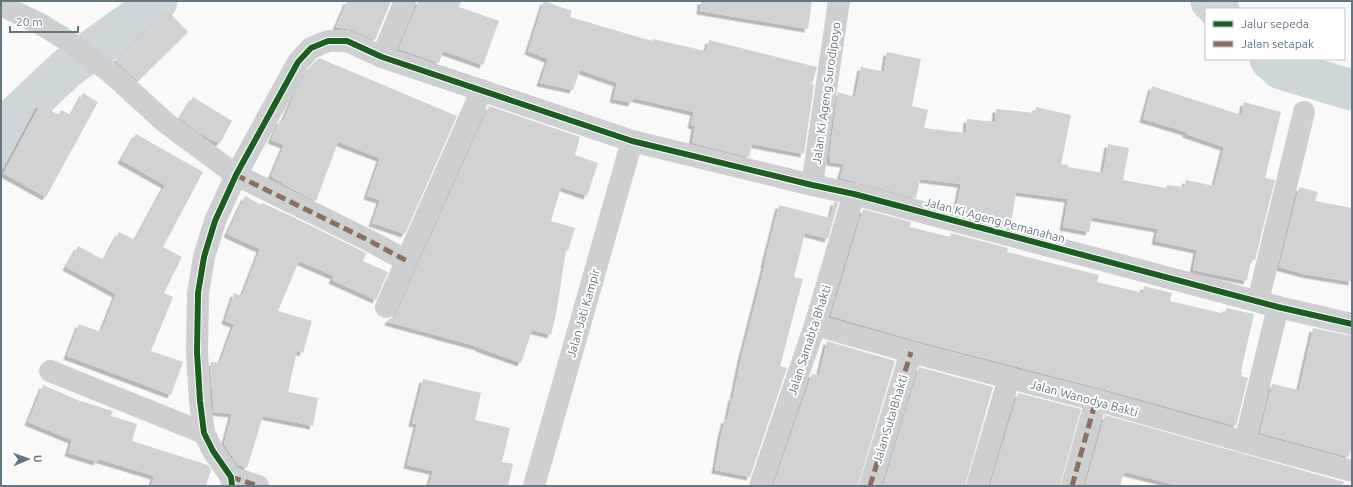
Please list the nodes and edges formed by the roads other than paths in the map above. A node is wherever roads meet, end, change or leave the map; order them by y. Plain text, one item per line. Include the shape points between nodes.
1 (405, 1) edge
2 (839, 1) edge
3 (1, 5) edge
4 (382, 57) junction
5 (482, 90) junction
6 (1304, 112) dead end
7 (632, 141) junction
8 (236, 175) junction
9 (812, 185) junction
10 (854, 194) junction
11 (407, 261) junction
12 (1268, 304) junction
13 (386, 307) dead end
14 (1352, 324) edge
15 (815, 325) junction
16 (911, 352) junction
17 (50, 371) dead end
18 (1009, 378) junction
19 (1096, 400) junction
20 (204, 433) junction
21 (1245, 442) junction
22 (1352, 470) edge
23 (231, 482) edge
24 (258, 486) edge
25 (534, 486) edge
26 (760, 486) edge
27 (870, 486) edge
28 (978, 486) edge
29 (1072, 486) edge

1 - 4 street
2 - 9 street, Jalan Ki Ageng Surodipoyo
3 - 8 street via 42,25 111,73 166,123
4 - 5 street, Jalan Ki Ageng Pemanahan
4 - 8 street, Jalan Ki Ageng Pemanahan via 346,41 328,41 311,48 298,62
5 - 7 street, Jalan Ki Ageng Pemanahan
5 - 11 street
6 - 12 street
7 - 9 street, Jalan Ki Ageng Pemanahan
7 - 25 street, Jalan Jati Kampir
8 - 11 street
8 - 20 street, Jalan Ki Ageng Pemanahan via 215,221 204,257 198,293 197,352
9 - 10 street, Jalan Ki Ageng Pemanahan
10 - 12 street, Jalan Ki Ageng Pemanahan
10 - 15 street, Jalan Samabta Bhakti
11 - 13 street
12 - 14 street, Jalan Ki Ageng Pemanahan
12 - 21 street
15 - 16 street, Jalan Wanodya Bakti
15 - 26 street, Jalan Samabta Bhakti
16 - 18 street, Jalan Wanodya Bakti
16 - 27 street, Jalan Suta Bhakti
17 - 20 street
18 - 19 street, Jalan Wanodya Bakti
18 - 28 street
19 - 21 street, Jalan Wanodya Bakti
19 - 29 street
20 - 23 street, Jalan Ki Ageng Pemanahan
21 - 22 street, Jalan Wanodya Bakti
23 - 24 street

